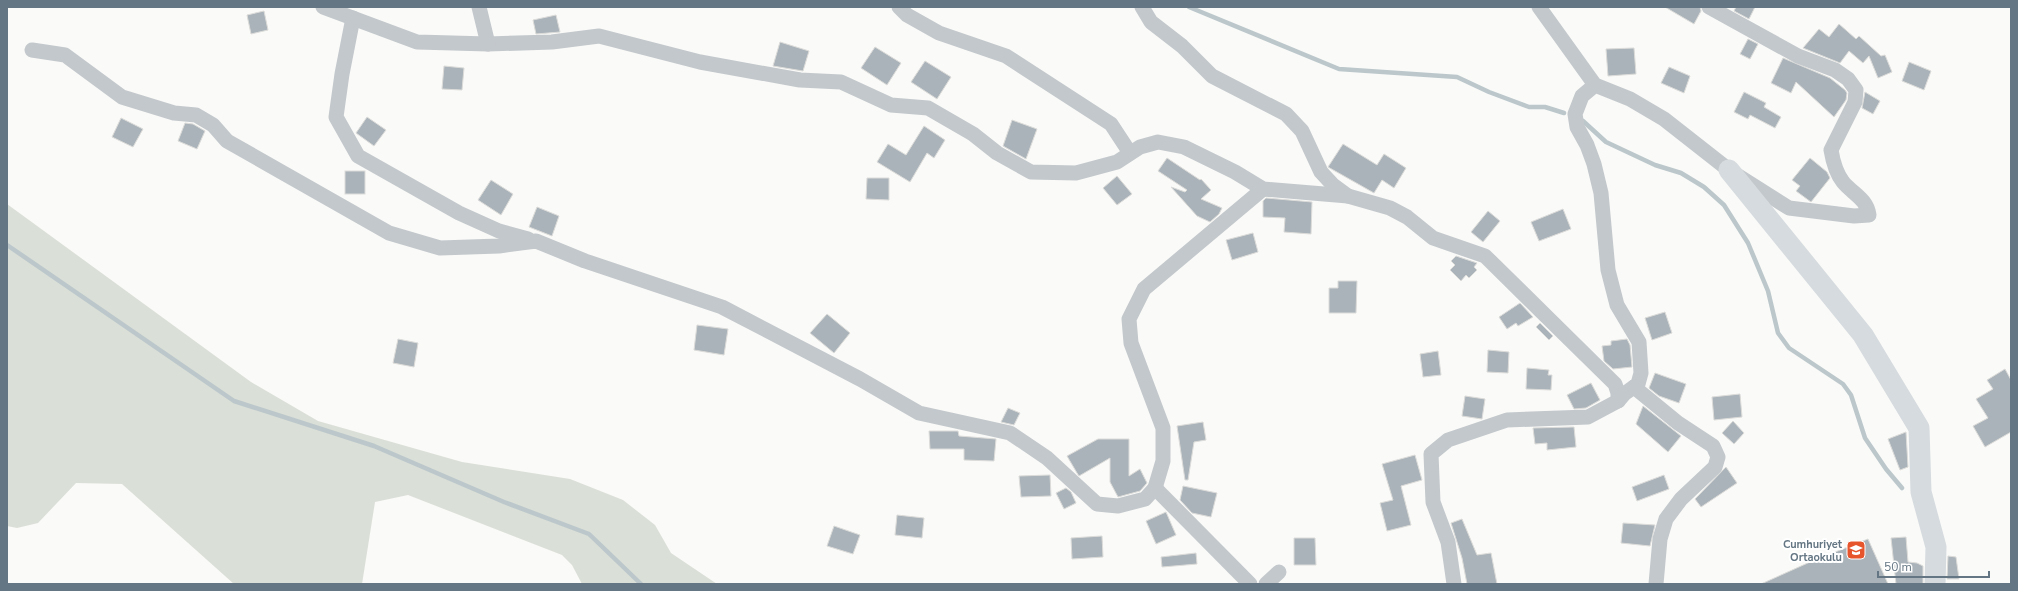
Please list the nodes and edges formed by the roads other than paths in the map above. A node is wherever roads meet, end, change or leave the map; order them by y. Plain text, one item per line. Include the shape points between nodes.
1 (323, 7) edge
2 (479, 7) edge
3 (899, 7) edge
4 (1142, 7) edge
5 (1539, 7) edge
6 (1708, 7) edge
7 (353, 18) junction
8 (488, 44) junction
9 (32, 50) dead end
10 (1595, 85) junction
11 (1130, 153) junction
12 (1730, 170) junction
13 (1263, 189) junction
14 (1348, 196) junction
15 (536, 241) junction
16 (1634, 387) junction
17 (1618, 401) junction
18 (1155, 488) junction
19 (1279, 572) dead end
20 (1250, 584) edge
21 (1266, 584) edge
22 (1454, 584) edge
23 (1656, 584) edge
24 (1935, 584) edge

1 - 7 street
2 - 8 street
3 - 11 street via 907,15 939,33 1006,56 1112,124
4 - 14 street via 1151,22 1182,46 1212,76 1286,114 1302,131 1321,172
5 - 10 street
6 - 12 street via 1798,56 1835,70 1856,90 1855,102 1831,150 1835,167 1844,182 1868,207 1869,215 1854,216 1789,208
7 - 8 street via 417,42
7 - 15 street via 336,117 358,156 459,213 499,232
8 - 11 street via 552,42 599,36 700,62 800,80 841,82 891,105 928,108 1031,172 1076,173 1117,162
9 - 15 street via 65,55 122,97 174,113 196,115 213,125 227,141 388,233 440,248 499,246
10 - 12 street via 1630,99 1664,119
10 - 16 street via 1582,96 1575,114 1577,127 1594,164 1601,193 1608,270 1617,305 1638,342 1641,373 1638,384
11 - 13 street via 1158,142 1184,147
12 - 24 street via 1863,335 1919,428 1921,492 1936,548
13 - 14 street
13 - 18 street via 1144,288 1129,319 1131,343 1163,428 1163,461
14 - 17 street via 1390,208 1407,217 1434,238 1485,256 1615,384
15 - 18 street via 585,261 722,307 919,413 1010,433 1047,458 1097,504 1118,506 1145,499
16 - 17 street
16 - 23 street via 1678,423 1713,446 1718,457 1715,467 1681,499 1666,518 1660,539
17 - 22 street via 1588,417 1507,420 1448,440 1431,454 1433,502 1448,542
18 - 20 street
19 - 21 street

